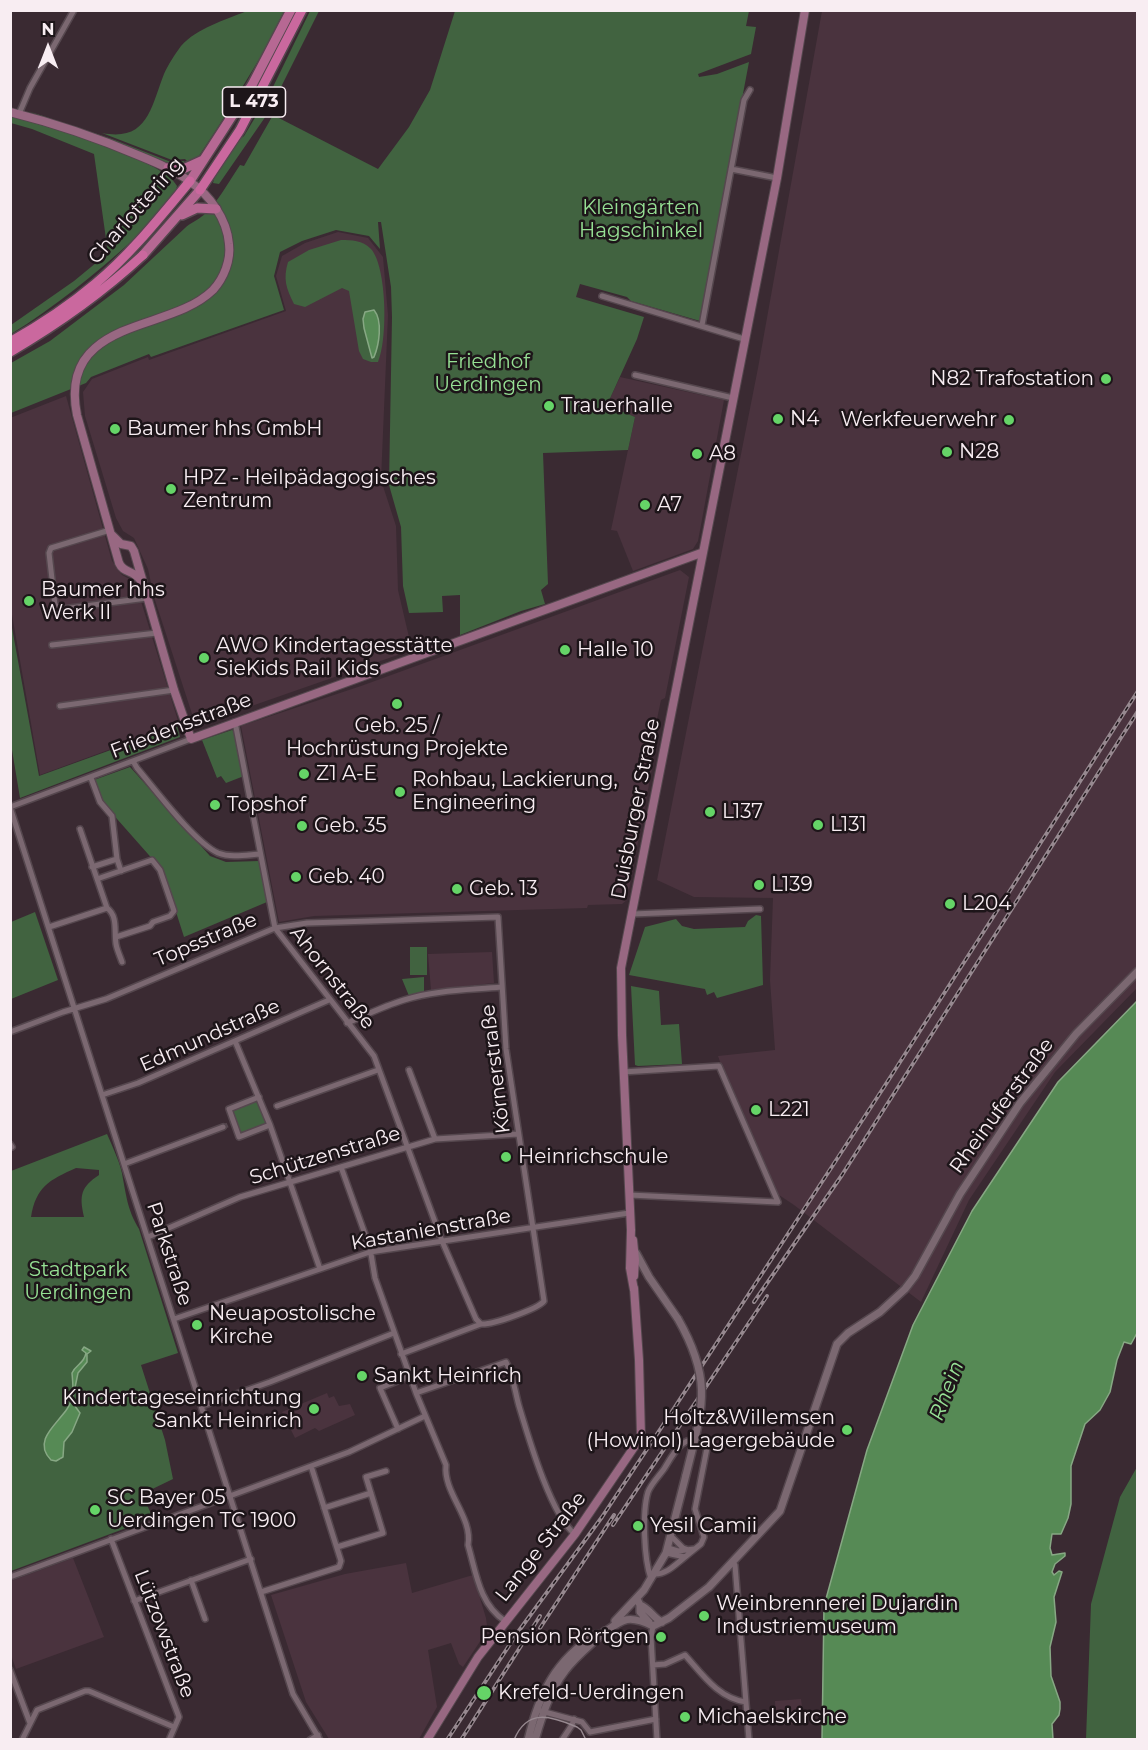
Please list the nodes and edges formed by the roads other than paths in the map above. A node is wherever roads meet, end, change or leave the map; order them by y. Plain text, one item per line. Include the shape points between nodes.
1 (74, 10) edge
2 (291, 10) edge
3 (302, 10) edge
4 (806, 10) edge
5 (750, 90) dead end
6 (15, 113) edge
7 (205, 159) junction
8 (168, 168) junction
9 (731, 169) junction
10 (777, 178) junction
11 (190, 181) junction
12 (200, 190) junction
13 (216, 209) junction
14 (177, 217) junction
15 (143, 255) joint
16 (602, 296) dead end
17 (702, 325) junction
18 (744, 339) junction
19 (10, 342) edge
20 (10, 352) edge
21 (635, 375) dead end
22 (733, 398) junction
23 (111, 533) junction
24 (121, 544) junction
25 (115, 550) junction
26 (701, 553) junction
27 (137, 563) junction
28 (124, 570) junction
29 (142, 583) junction
30 (147, 598) junction
31 (157, 633) junction
32 (52, 645) dead end
33 (174, 690) junction
34 (60, 706) dead end
35 (235, 722) junction
36 (191, 739) junction
37 (133, 761) junction
38 (90, 778) junction
39 (10, 807) edge
40 (80, 829) dead end
41 (260, 854) junction
42 (117, 859) junction
43 (92, 867) junction
44 (121, 871) junction
45 (97, 879) junction
46 (106, 908) junction
47 (760, 909) dead end
48 (632, 914) junction
49 (498, 917) joint
50 (48, 927) junction
51 (274, 928) junction
52 (116, 937) junction
53 (122, 962) dead end
54 (1137, 971) edge
55 (501, 987) junction
56 (329, 1000) junction
57 (75, 1008) junction
58 (347, 1023) junction
59 (10, 1032) edge
60 (235, 1041) junction
61 (378, 1070) junction
62 (409, 1070) dead end
63 (623, 1072) junction
64 (102, 1095) junction
65 (259, 1097) junction
66 (265, 1111) junction
67 (270, 1125) junction
68 (223, 1127) tunnel mouth
69 (518, 1134) junction
70 (435, 1139) junction
71 (407, 1148) junction
72 (124, 1164) junction
73 (341, 1167) junction
74 (290, 1182) junction
75 (629, 1195) junction
76 (629, 1213) junction
77 (532, 1228) junction
78 (631, 1230) junction
79 (148, 1237) junction
80 (442, 1241) junction
81 (635, 1251) junction
82 (370, 1252) junction
83 (320, 1269) junction
84 (649, 1277) junction
85 (634, 1280) junction
86 (634, 1290) junction
87 (174, 1319) junction
88 (481, 1324) junction
89 (394, 1333) junction
90 (401, 1354) junction
91 (410, 1376) junction
92 (416, 1393) junction
93 (202, 1406) junction
94 (425, 1416) junction
95 (398, 1429) junction
96 (641, 1435) joint
97 (312, 1469) dead end
98 (386, 1471) dead end
99 (371, 1492) junction
100 (231, 1496) junction
101 (324, 1508) junction
102 (574, 1534) junction
103 (671, 1536) junction
104 (111, 1539) junction
105 (337, 1548) junction
106 (693, 1550) junction
107 (667, 1551) junction
108 (685, 1557) junction
109 (251, 1559) junction
110 (733, 1563) junction
111 (10, 1577) edge
112 (653, 1577) junction
113 (191, 1580) junction
114 (261, 1592) junction
115 (134, 1601) junction
116 (639, 1602) junction
117 (205, 1619) dead end
118 (505, 1621) junction
119 (662, 1622) junction
120 (653, 1626) junction
121 (609, 1627) junction
122 (602, 1634) junction
123 (653, 1665) junction
124 (10, 1670) edge
125 (746, 1702) junction
126 (535, 1710) junction
127 (544, 1712) junction
128 (574, 1719) junction
129 (656, 1719) junction
130 (30, 1723) junction
131 (174, 1727) junction
132 (590, 1732) junction
133 (319, 1737) edge
134 (22, 1740) edge
135 (169, 1740) edge
136 (310, 1740) edge
137 (427, 1740) edge
138 (528, 1740) edge
139 (535, 1740) edge
140 (562, 1740) edge
141 (589, 1740) edge
142 (657, 1740) edge
143 (749, 1740) edge

1 - 6 street
2 - 7 main road, Charlottering / L 473 via 252,86
3 - 12 highway, Charlottering / L 473 via 240,130
4 - 10 main road, Duisburger Straße
5 - 9 street via 744,100
6 - 8 main road via 122,148
7 - 8 main road via 181,170
7 - 11 main road, Charlottering / L 473
8 - 11 main road
9 - 10 street
9 - 17 street
10 - 18 main road, Duisburger Straße
11 - 12 main road
11 - 19 highway, Charlottering / L 473 via 142,238 95,284
12 - 13 main road
12 - 14 main road, Charlottering / L 473
13 - 14 main road via 197,207
13 - 23 main road via 226,225 230,248 226,270 213,289 190,304 102,342 76,375 77,415
14 - 15 main road, Charlottering / L 473
15 - 20 highway, Charlottering / L 473 via 80,308
16 - 17 street
17 - 18 street
18 - 22 main road, Duisburger Straße
21 - 22 street
22 - 26 main road, Duisburger Straße
23 - 24 main road
23 - 25 main road
23 - 30 street via 51,548 55,605 62,609
24 - 25 main road
24 - 27 main road via 131,546
25 - 28 main road
26 - 35 main road, Friedensstraße
26 - 48 main road, Duisburger Straße
27 - 28 main road
27 - 29 main road
28 - 29 main road via 133,572
29 - 30 main road
30 - 31 main road
31 - 32 street
31 - 33 main road
33 - 34 street
33 - 36 main road
35 - 36 main road, Friedensstraße
35 - 41 street, Ahornstraße
36 - 37 street, Friedensstraße
37 - 38 street, Friedensstraße
37 - 41 street via 203,844 232,856
38 - 39 street, Friedensstraße
38 - 42 street via 100,802 112,816
39 - 50 street, Parkstraße
40 - 43 street
41 - 51 street, Ahornstraße
42 - 43 street
42 - 44 street
43 - 45 street
44 - 45 street
44 - 52 street via 152,860 160,870 174,911 150,926
45 - 46 street
46 - 50 street
46 - 52 street via 111,911
47 - 48 street
48 - 63 main road, Duisburger Straße via 621,968
49 - 51 street, Topsstraße via 307,923
49 - 55 street, Körnerstraße
50 - 57 street, Parkstraße
51 - 56 street, Ahornstraße
51 - 57 street, Topsstraße via 106,999
52 - 53 street
54 - 110 street, Rheinuferstraße via 1076,1034 1020,1103 960,1194 915,1276 893,1301 837,1344 780,1511
55 - 58 street via 430,993
55 - 69 street, Körnerstraße
56 - 58 street, Ahornstraße
56 - 60 street, Edmundstraße
57 - 59 street, Topsstraße
57 - 64 street, Parkstraße
58 - 61 street, Ahornstraße via 374,1056
60 - 64 street, Edmundstraße
60 - 65 street
61 - 66 street
61 - 71 street, Ahornstraße
62 - 70 street
63 - 75 main road, Duisburger Straße
63 - 75 street via 719,1065 778,1202
64 - 72 street, Parkstraße
65 - 66 street
65 - 67 street via 228,1109 232,1123 239,1137
66 - 67 street
67 - 74 street
68 - 72 street
69 - 70 street, Schützenstraße
69 - 77 street, Körnerstraße
70 - 71 street, Schützenstraße
71 - 73 street, Schützenstraße
71 - 80 street, Ahornstraße
72 - 79 street, Parkstraße
73 - 74 street, Schützenstraße
73 - 82 street
74 - 79 street, Schützenstraße via 240,1197
74 - 83 street
75 - 76 main road, Duisburger Straße
76 - 77 street, Kastanienstraße
76 - 78 main road, Duisburger Straße
77 - 80 street, Kastanienstraße
77 - 88 street, Körnerstraße via 544,1301 536,1308
78 - 81 main road, Duisburger Straße
78 - 86 main road, Duisburger Straße
79 - 87 street, Parkstraße
80 - 82 street, Kastanienstraße
80 - 88 street, Ahornstraße
81 - 84 street
81 - 85 main road, Duisburger Straße
82 - 83 street, Kastanienstraße
82 - 89 street
83 - 87 street, Kastanienstraße
84 - 85 street
84 - 103 street, bridge via 678,1319 701,1373 699,1422
85 - 86 main road, Duisburger Straße
86 - 96 main road, Duisburger Straße
87 - 93 street, Parkstraße
88 - 90 street
89 - 90 street
89 - 93 street
90 - 91 street
91 - 92 street
91 - 95 street via 380,1388
92 - 94 street
92 - 102 street via 507,1364 543,1477 564,1522
93 - 100 street, Parkstraße
94 - 95 street
94 - 118 street via 446,1465 445,1473 460,1508 485,1600
95 - 100 street
96 - 102 main road, Lange Straße
97 - 101 street
98 - 99 street via 366,1477
99 - 101 street
99 - 105 street via 383,1533
100 - 104 street
100 - 109 street, Parkstraße
101 - 105 street
102 - 118 main road, Lange Straße
103 - 106 street via 684,1548
103 - 107 street
104 - 111 street
104 - 115 street, Lützowstraße
105 - 114 street via 339,1567
106 - 107 street
106 - 108 street
106 - 112 street via 704,1537 695,1509 707,1448 690,1440 682,1444 649,1490 644,1510 646,1565
107 - 108 street
107 - 112 street
108 - 112 street
109 - 113 street
109 - 114 street, Parkstraße
110 - 119 street, Rheinuferstraße via 709,1587
110 - 125 street
112 - 116 street
113 - 115 street
113 - 117 street
114 - 133 street, Parkstraße via 293,1694
115 - 131 street, Lützowstraße via 179,1717
116 - 119 street
116 - 120 street via 640,1612
116 - 121 street
118 - 137 main road, Lange Straße via 463,1678
119 - 120 street, Rheinuferstraße
120 - 122 street via 628,1618
120 - 123 street
121 - 122 street
121 - 126 street via 588,1640 557,1669
122 - 127 street via 565,1671
123 - 125 street via 684,1655 726,1696
123 - 129 street
124 - 130 street
125 - 143 street
126 - 127 street
126 - 138 street
127 - 128 street
127 - 139 street
128 - 132 street
128 - 140 street
129 - 132 street
129 - 142 street
130 - 131 street via 37,1710 89,1691
130 - 134 street
131 - 135 street, Lützowstraße
132 - 141 street
133 - 136 street

